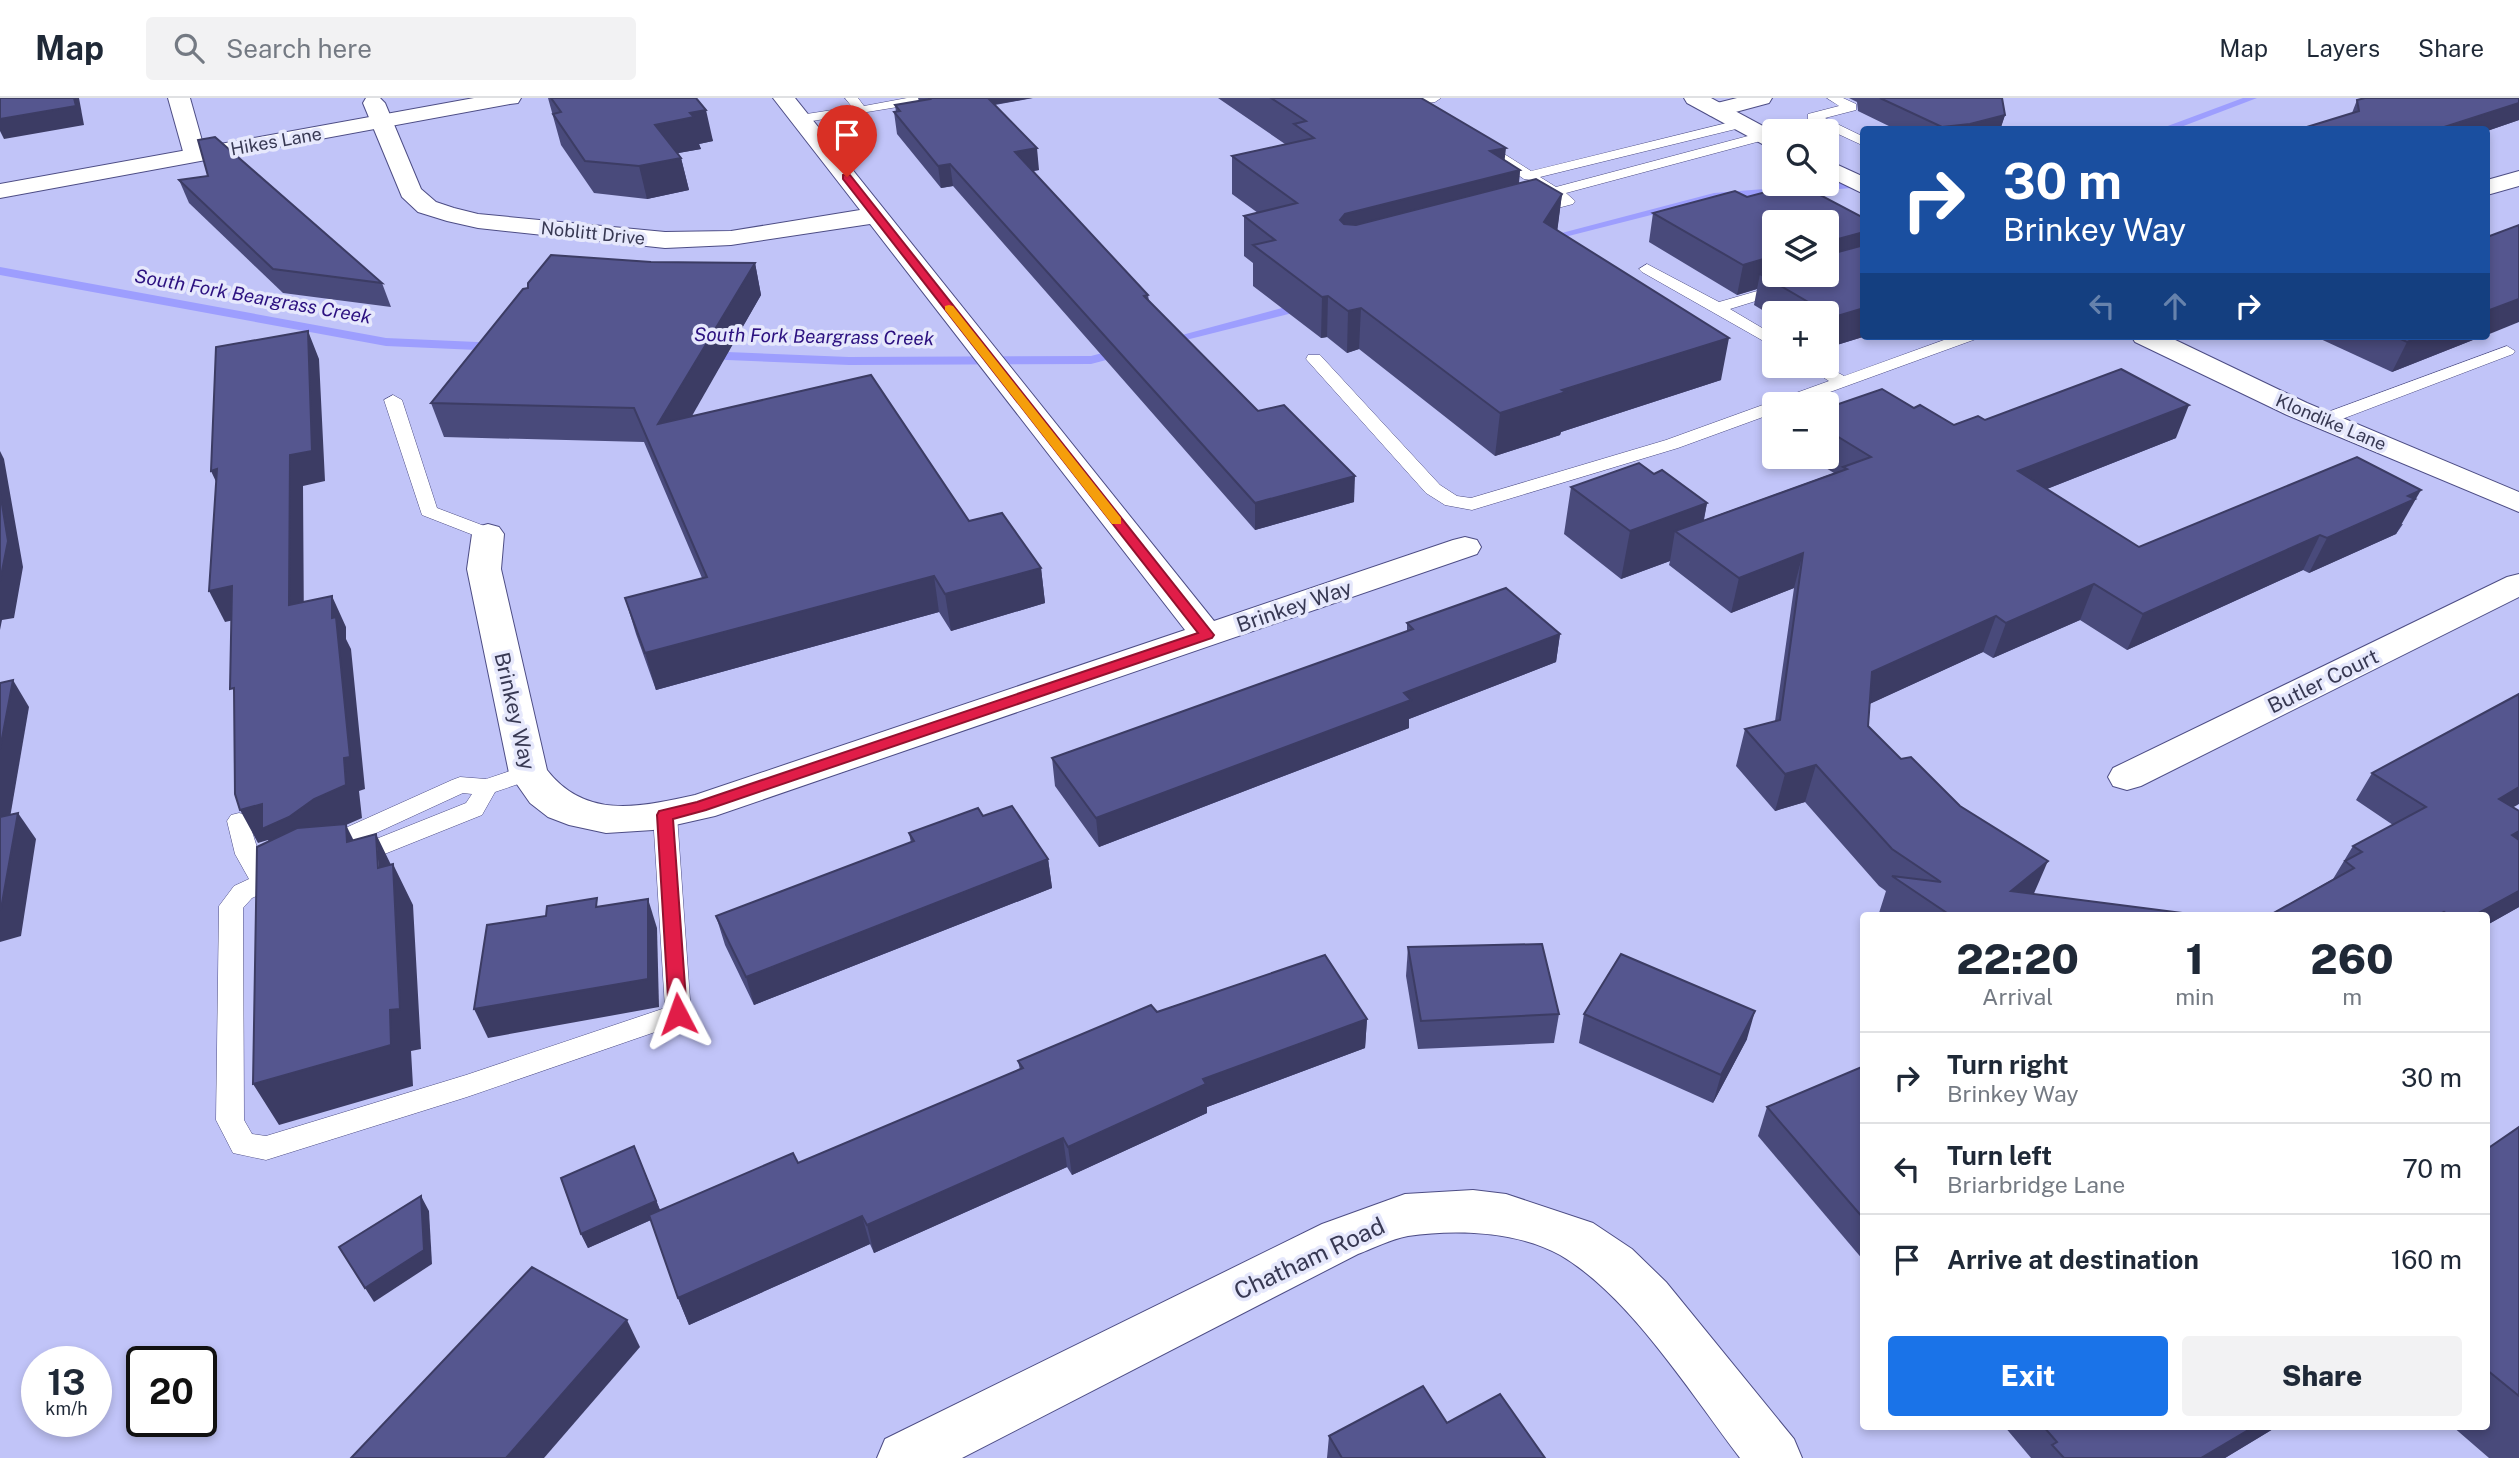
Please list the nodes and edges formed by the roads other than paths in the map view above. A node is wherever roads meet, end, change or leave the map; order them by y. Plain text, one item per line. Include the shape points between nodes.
1 (179, 98) edge
2 (403, 98) edge
3 (510, 98) edge
4 (785, 98) edge
5 (851, 98) edge
6 (928, 98) edge
7 (1435, 98) edge
8 (1695, 98) edge
9 (1761, 98) edge
10 (1833, 98) edge
11 (1412, 100) edge
12 (861, 110) junction
13 (1717, 110) junction
14 (379, 113) junction
15 (1438, 117) edge
16 (800, 119) junction
17 (1739, 124) junction
18 (1762, 136) edge
19 (1860, 140) edge
20 (1762, 141) edge
21 (192, 146) junction
22 (1483, 146) edge
23 (0, 171) edge
24 (1839, 174) edge
25 (1528, 176) junction
26 (2519, 178) edge
27 (1860, 185) edge
28 (2490, 187) edge
29 (0, 191) edge
30 (1554, 192) junction
31 (878, 215) junction
32 (1516, 215) edge
33 (1647, 270) dead end
34 (1787, 287) edge
35 (1717, 308) junction
36 (1762, 335) edge
37 (1959, 340) edge
38 (2153, 340) edge
39 (2507, 351) dead end
40 (1314, 359) dead end
41 (1835, 378) edge
42 (1842, 382) junction
43 (1815, 392) edge
44 (393, 400) dead end
45 (1762, 411) edge
46 (2323, 420) junction
47 (2519, 503) edge
48 (488, 534) joint
49 (1465, 547) dead end
50 (2519, 584) edge
51 (1207, 635) junction
52 (528, 773) junction
53 (2127, 777) dead end
54 (665, 815) junction
55 (239, 821) edge
56 (264, 882) junction
57 (905, 1458) edge
58 (1774, 1458) edge

1 - 21 street
2 - 14 street, Hikes Lane
3 - 14 street, Hikes Lane
4 - 16 street
5 - 12 lane
6 - 12 lane
7 - 11 lane
8 - 13 street
9 - 13 street
10 - 19 lane via 1851,107 1813,117
11 - 15 lane
12 - 16 lane
13 - 17 street
14 - 21 street, Hikes Lane
14 - 31 street, Noblitt Drive via 414,197 447,214 628,238 698,240
16 - 31 street
17 - 18 street
17 - 25 lane
20 - 30 lane
21 - 23 street, Hikes Lane
21 - 29 street, Hikes Lane
22 - 25 lane
24 - 27 street
25 - 30 lane
26 - 28 street
30 - 32 lane via 1568,201
31 - 51 street
33 - 35 lane
34 - 35 lane
35 - 36 lane
37 - 42 lane
38 - 46 street, Klondike Lane
39 - 46 lane
40 - 45 lane via 1433,489 1452,501 1472,504 1672,444
41 - 42 lane
42 - 43 lane
44 - 48 lane via 429,510
46 - 47 street, Klondike Lane
48 - 52 street, Brinkey Way via 484,569
49 - 51 street, Brinkey Way
50 - 53 street, Butler Court
51 - 54 street, Brinkey Way via 701,807
52 - 54 street, Brinkey Way via 538,791 564,810 604,820
52 - 56 lane via 487,787 460,785 340,840 315,858
54 - 56 lane via 678,1014 266,1148 243,1145 230,1120 231,906 243,892
55 - 56 lane via 244,851
57 - 58 street, Chatham Road via 1340,1239 1405,1215 1473,1211 1506,1215 1575,1238 1614,1265 1648,1298

